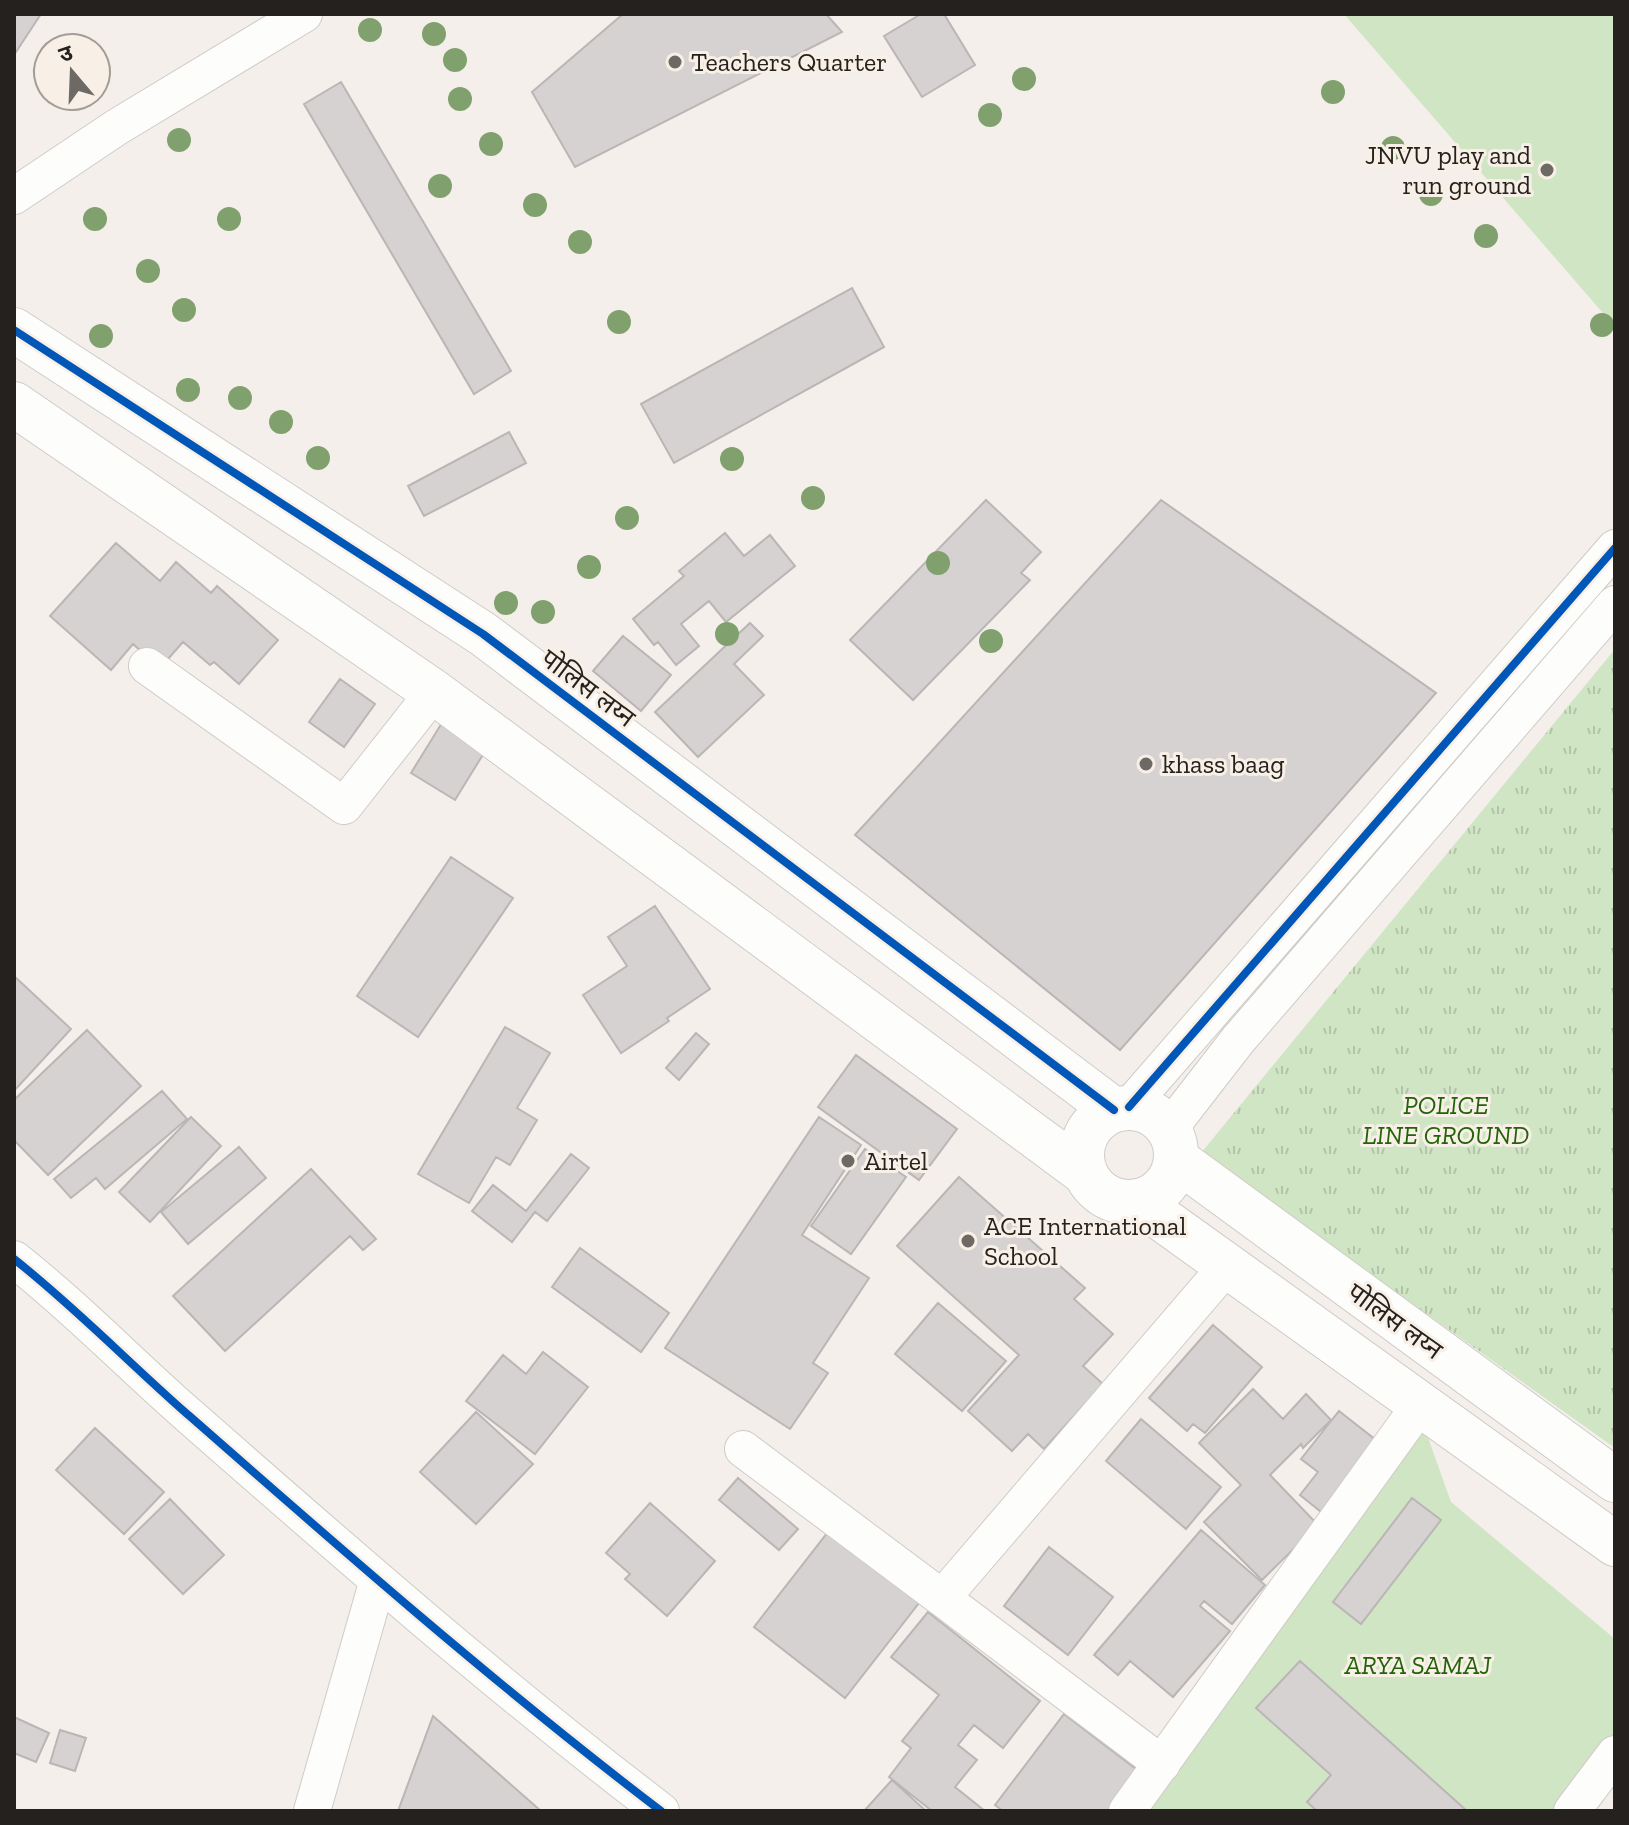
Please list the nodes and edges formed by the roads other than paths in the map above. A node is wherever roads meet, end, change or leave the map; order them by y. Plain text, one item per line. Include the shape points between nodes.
1 (304, 14) edge
2 (14, 196) edge
3 (14, 330) edge
4 (14, 404) edge
5 (1615, 548) edge
6 (1615, 604) edge
7 (147, 666) dead end
8 (434, 692) junction
9 (1121, 1109) junction
10 (1173, 1144) junction
11 (1086, 1174) junction
12 (1137, 1201) junction
13 (14, 1259) edge
14 (1226, 1267) junction
15 (1420, 1405) junction
16 (743, 1449) dead end
17 (1615, 1480) edge
18 (1615, 1544) edge
19 (378, 1580) junction
20 (942, 1598) junction
21 (1615, 1754) edge
22 (1162, 1764) junction
23 (312, 1811) edge
24 (661, 1811) edge
25 (1127, 1811) edge
26 (1572, 1811) edge

1 - 2 street
3 - 9 street, पोलिस लय्न via 483,634
4 - 8 street
5 - 9 street
6 - 10 street via 1238,1040
7 - 8 street via 344,806
8 - 11 street
9 - 10 street via 1158,1117
9 - 11 street via 1100,1117 1090,1129 1083,1143
10 - 12 street via 1172,1173 1151,1196
10 - 17 street, पोलिस लय्न
11 - 12 street via 1106,1196
12 - 14 street
13 - 19 street
14 - 15 street
14 - 20 street
15 - 18 street
15 - 22 street
16 - 20 street
19 - 23 street
19 - 24 street
20 - 22 street
21 - 26 street
22 - 25 street

